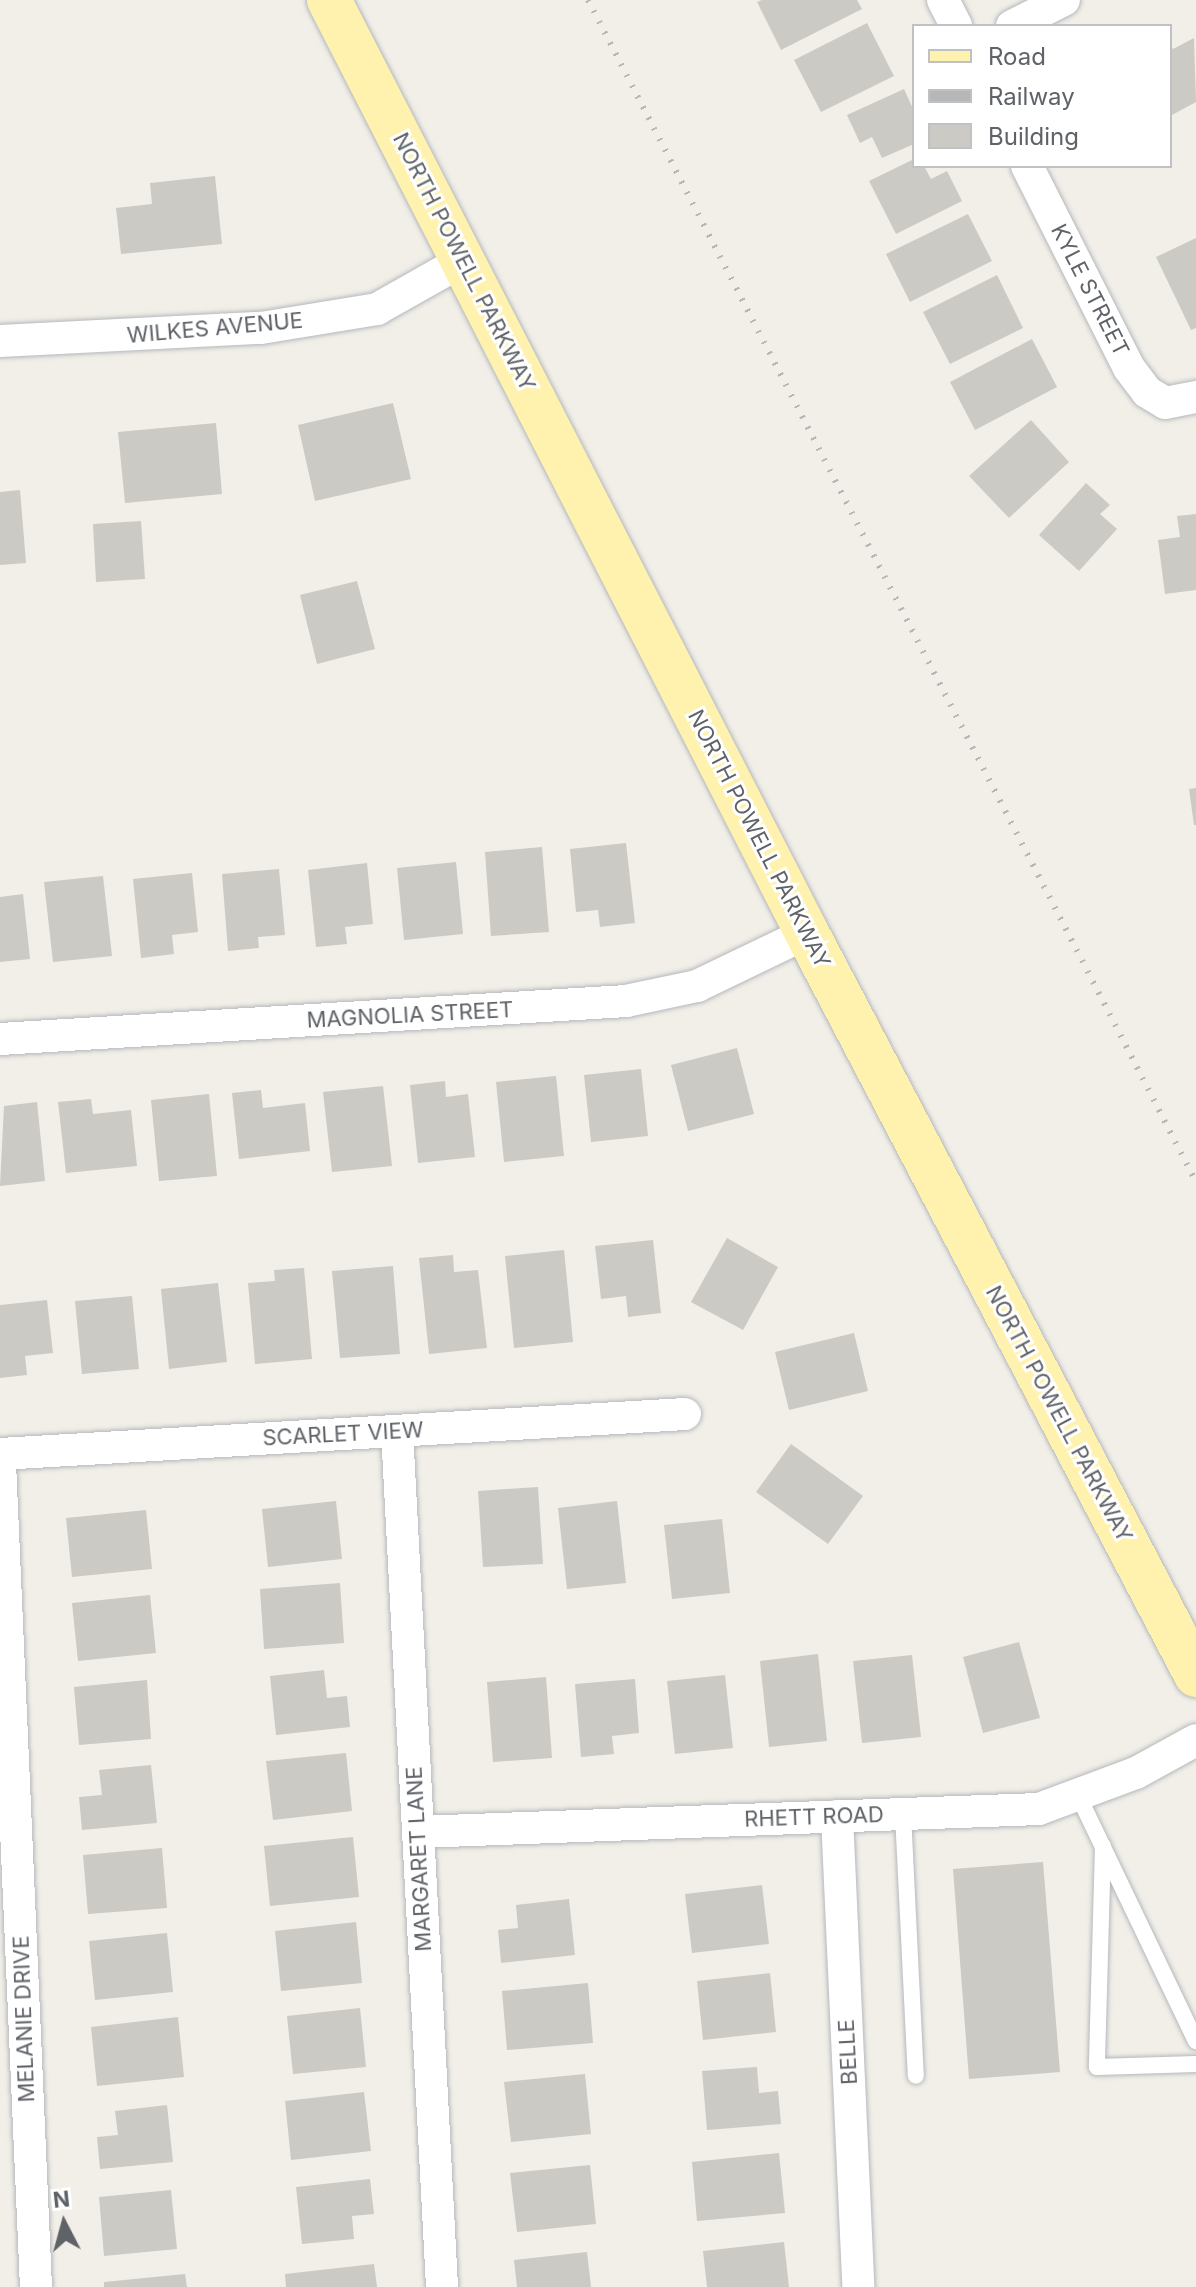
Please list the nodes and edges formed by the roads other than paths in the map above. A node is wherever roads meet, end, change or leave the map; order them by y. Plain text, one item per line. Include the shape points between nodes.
1 (329, 0) edge
2 (943, 0) edge
3 (1064, 0) edge
4 (955, 24) edge
5 (1016, 24) edge
6 (1028, 168) edge
7 (464, 260) junction
8 (0, 341) edge
9 (1181, 400) edge
10 (807, 933) junction
11 (0, 1039) edge
12 (685, 1414) dead end
13 (397, 1431) junction
14 (0, 1454) edge
15 (0, 1463) edge
16 (1196, 1675) edge
17 (1196, 1740) edge
18 (1078, 1795) junction
19 (903, 1814) junction
20 (837, 1816) junction
21 (418, 1832) junction
22 (1103, 1846) junction
23 (1196, 2041) edge
24 (1196, 2064) edge
25 (916, 2076) dead end
26 (36, 2287) edge
27 (442, 2287) edge
28 (858, 2287) edge

1 - 7 main road, NORTH POWELL PARKWAY
2 - 4 street
3 - 5 street
6 - 9 street, KYLE STREET via 1129,368 1147,392
7 - 8 street, WILKES AVENUE via 363,312 261,328
7 - 10 main road, NORTH POWELL PARKWAY
10 - 11 street, MAGNOLIA STREET via 697,986 626,1001
10 - 16 main road, NORTH POWELL PARKWAY
12 - 13 street, SCARLET VIEW
13 - 14 street, SCARLET VIEW
13 - 21 street, MARGARET LANE
15 - 26 street, MELANIE DRIVE
17 - 18 street, RHETT ROAD via 1136,1773
18 - 19 street, RHETT ROAD via 1039,1809
18 - 22 lane
19 - 20 street, RHETT ROAD
19 - 25 lane
20 - 21 street, RHETT ROAD
20 - 28 street, BELLE
21 - 27 street, MARGARET LANE
22 - 23 lane
22 - 24 lane via 1097,2067

